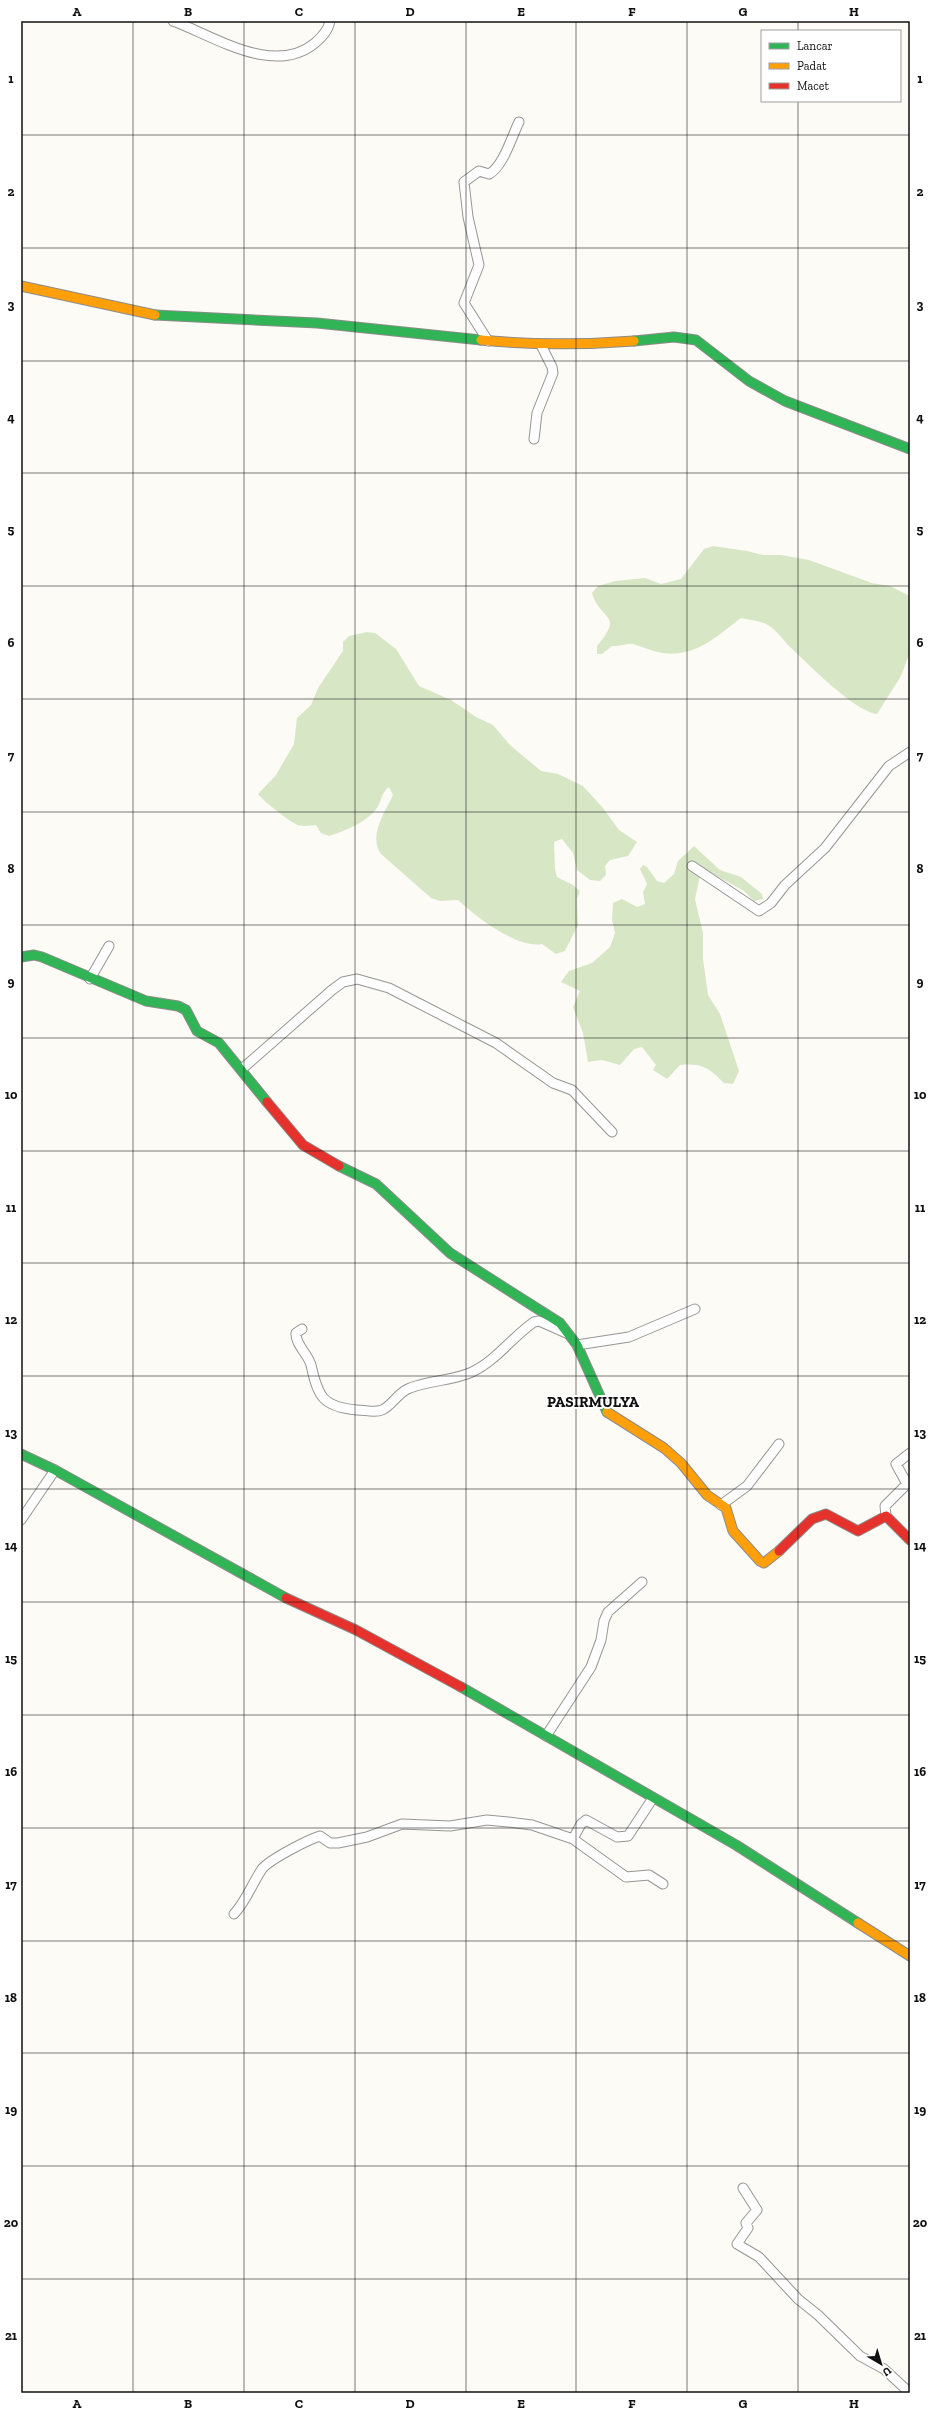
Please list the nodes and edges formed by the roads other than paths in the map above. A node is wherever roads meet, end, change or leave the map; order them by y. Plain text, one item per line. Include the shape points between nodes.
1 (173, 21) edge
2 (330, 21) edge
3 (519, 122) dead end
4 (21, 286) edge
5 (488, 341) junction
6 (541, 345) junction
7 (534, 439) dead end
8 (910, 449) edge
9 (910, 752) edge
10 (692, 866) dead end
11 (108, 946) dead end
12 (21, 957) edge
13 (90, 979) junction
14 (242, 1069) junction
15 (612, 1132) dead end
16 (695, 1309) dead end
17 (302, 1329) dead end
18 (571, 1336) junction
19 (577, 1345) junction
20 (779, 1444) dead end
21 (910, 1453) edge
22 (21, 1454) edge
23 (55, 1470) junction
24 (721, 1505) junction
25 (886, 1516) junction
26 (21, 1520) edge
27 (910, 1540) edge
28 (642, 1582) dead end
29 (546, 1736) junction
30 (653, 1798) junction
31 (573, 1839) junction
32 (663, 1884) dead end
33 (234, 1914) dead end
34 (910, 1956) edge
35 (743, 2188) dead end
36 (910, 2393) edge

1 - 2 street via 258,54 277,56 293,55 310,47 322,37
3 - 5 street via 503,158 493,171 489,174 479,171 464,182 468,217 479,265 464,303
4 - 5 street via 164,317 317,323
5 - 6 street
6 - 7 street via 553,374 537,413
6 - 8 street via 584,346 668,338 696,340 749,381 785,401
9 - 10 street via 889,766 825,848 785,885 771,903 759,911
11 - 13 street
12 - 13 street via 42,957
13 - 14 street via 146,1001 178,1006 191,1016 197,1031 216,1041
14 - 15 street via 332,990 343,982 357,979 389,988 496,1043 552,1083 579,1095
14 - 18 street via 303,1145 376,1184 450,1253 560,1323
16 - 19 street via 629,1337
17 - 18 street via 295,1335 310,1362 315,1385 325,1400 339,1408 375,1411 383,1409 409,1388 463,1375 480,1368 534,1322 539,1321
18 - 19 street
19 - 24 street via 605,1410 664,1448 681,1463 707,1495
20 - 24 street via 747,1486
21 - 25 street via 896,1464 907,1484 887,1504 884,1510
22 - 23 street
23 - 26 street
23 - 29 street via 290,1600 356,1630 452,1682
24 - 25 street via 726,1508 734,1531 742,1543 764,1563 769,1562 818,1516 832,1516 858,1531
25 - 27 street
28 - 29 street via 608,1612 591,1667
29 - 30 street
30 - 31 street via 625,1837 617,1837 586,1820
30 - 34 street via 742,1849
31 - 32 street via 626,1877 649,1875
31 - 33 street via 532,1825 487,1820 450,1826 402,1824 367,1837 338,1843 330,1843 320,1836 270,1860
35 - 36 street via 757,2210 746,2223 748,2228 737,2244 759,2257 794,2296 818,2315 860,2356 884,2369

